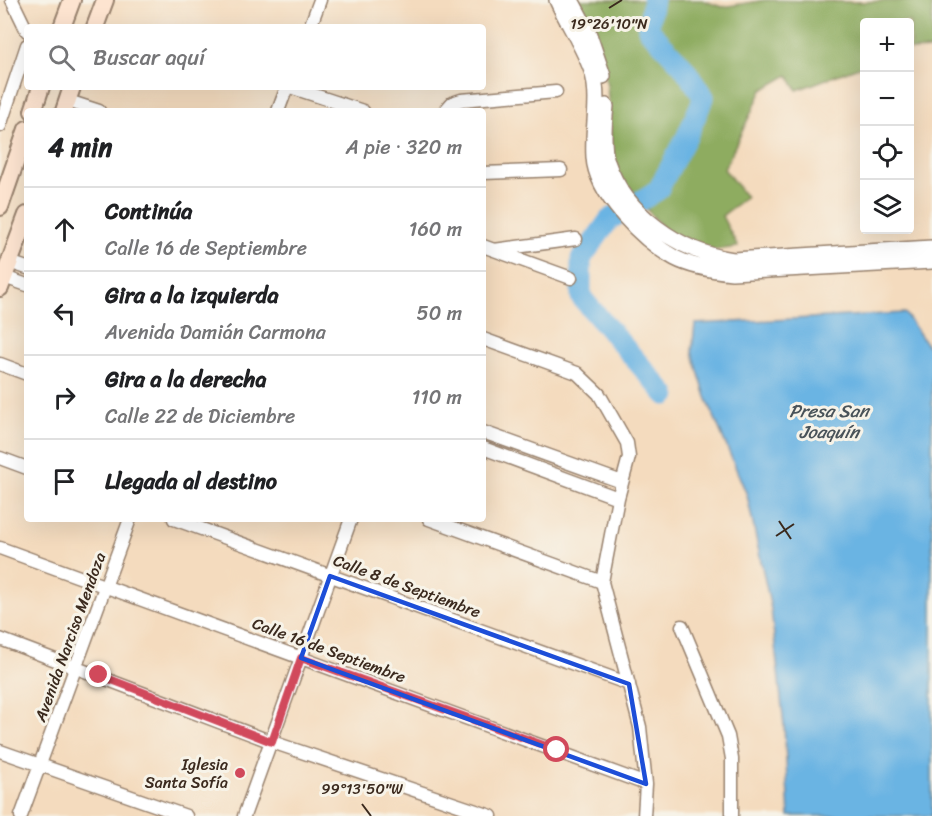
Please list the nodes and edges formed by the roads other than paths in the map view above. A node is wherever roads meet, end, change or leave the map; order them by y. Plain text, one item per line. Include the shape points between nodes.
1 (12, 0) edge
2 (72, 0) edge
3 (105, 0) edge
4 (557, 0) edge
5 (571, 0) edge
6 (316, 1) edge
7 (63, 24) edge
8 (96, 24) edge
9 (311, 24) edge
10 (24, 25) edge
11 (24, 54) edge
12 (40, 90) edge
13 (288, 90) edge
14 (298, 90) edge
15 (556, 92) dead end
16 (68, 100) edge
17 (34, 108) edge
18 (91, 108) edge
19 (279, 108) edge
20 (354, 108) edge
21 (448, 108) edge
22 (0, 126) edge
23 (24, 138) edge
24 (561, 170) dead end
25 (486, 173) edge
26 (622, 202) junction
27 (0, 207) edge
28 (0, 213) edge
29 (634, 214) junction
30 (24, 218) edge
31 (24, 223) edge
32 (576, 239) dead end
33 (488, 248) edge
34 (932, 248) edge
35 (932, 261) edge
36 (24, 269) edge
37 (4, 276) edge
38 (570, 278) dead end
39 (24, 284) edge
40 (486, 340) edge
41 (0, 364) edge
42 (24, 373) edge
43 (486, 433) edge
44 (486, 449) edge
45 (0, 458) edge
46 (24, 467) edge
47 (622, 482) junction
48 (618, 498) junction
49 (129, 522) edge
50 (182, 522) edge
51 (350, 522) edge
52 (437, 522) edge
53 (0, 548) edge
54 (330, 576) junction
55 (602, 582) junction
56 (106, 587) junction
57 (682, 626) dead end
58 (0, 639) edge
59 (301, 658) junction
60 (78, 667) junction
61 (629, 684) junction
62 (272, 742) junction
63 (0, 751) edge
64 (39, 766) junction
65 (646, 784) junction
66 (21, 816) edge
67 (186, 816) edge
68 (244, 816) edge
69 (491, 816) edge
70 (644, 816) edge
71 (732, 816) edge

1 - 10 street
2 - 7 main road
3 - 8 main road
4 - 26 street via 593,75 594,159 603,187
5 - 26 street via 588,32 603,76 606,159
6 - 9 street
11 - 22 street
12 - 17 main road
13 - 19 street
14 - 20 street
15 - 21 street via 461,100 452,102
16 - 18 street
23 - 27 main road
24 - 25 street
26 - 29 street
28 - 30 main road
29 - 34 street via 680,244 712,257 733,260
29 - 35 street via 654,243 675,258 706,270 769,271
31 - 37 main road
32 - 33 street
33 - 38 street
36 - 37 street
37 - 39 street
40 - 47 street via 577,373 591,383 627,443 629,457
41 - 42 street
43 - 47 street
44 - 48 street
45 - 46 street
47 - 48 street
48 - 55 street
49 - 56 street, Avenida Narciso Mendoza
50 - 54 street, Calle 8 de Septiembre
51 - 54 street
52 - 55 street
53 - 56 street, Calle 16 de Septiembre
54 - 59 street
54 - 61 street, Calle 8 de Septiembre
55 - 61 street
56 - 59 street, Calle 16 de Septiembre
56 - 60 street, Avenida Narciso Mendoza
57 - 71 street via 728,736
58 - 60 street
59 - 62 street
59 - 65 street, Calle 16 de Septiembre
60 - 62 street
60 - 64 street, Avenida Narciso Mendoza
61 - 65 street via 640,727
62 - 68 street
62 - 69 street
63 - 64 street
64 - 66 street, Avenida Narciso Mendoza
64 - 67 street
65 - 70 street

